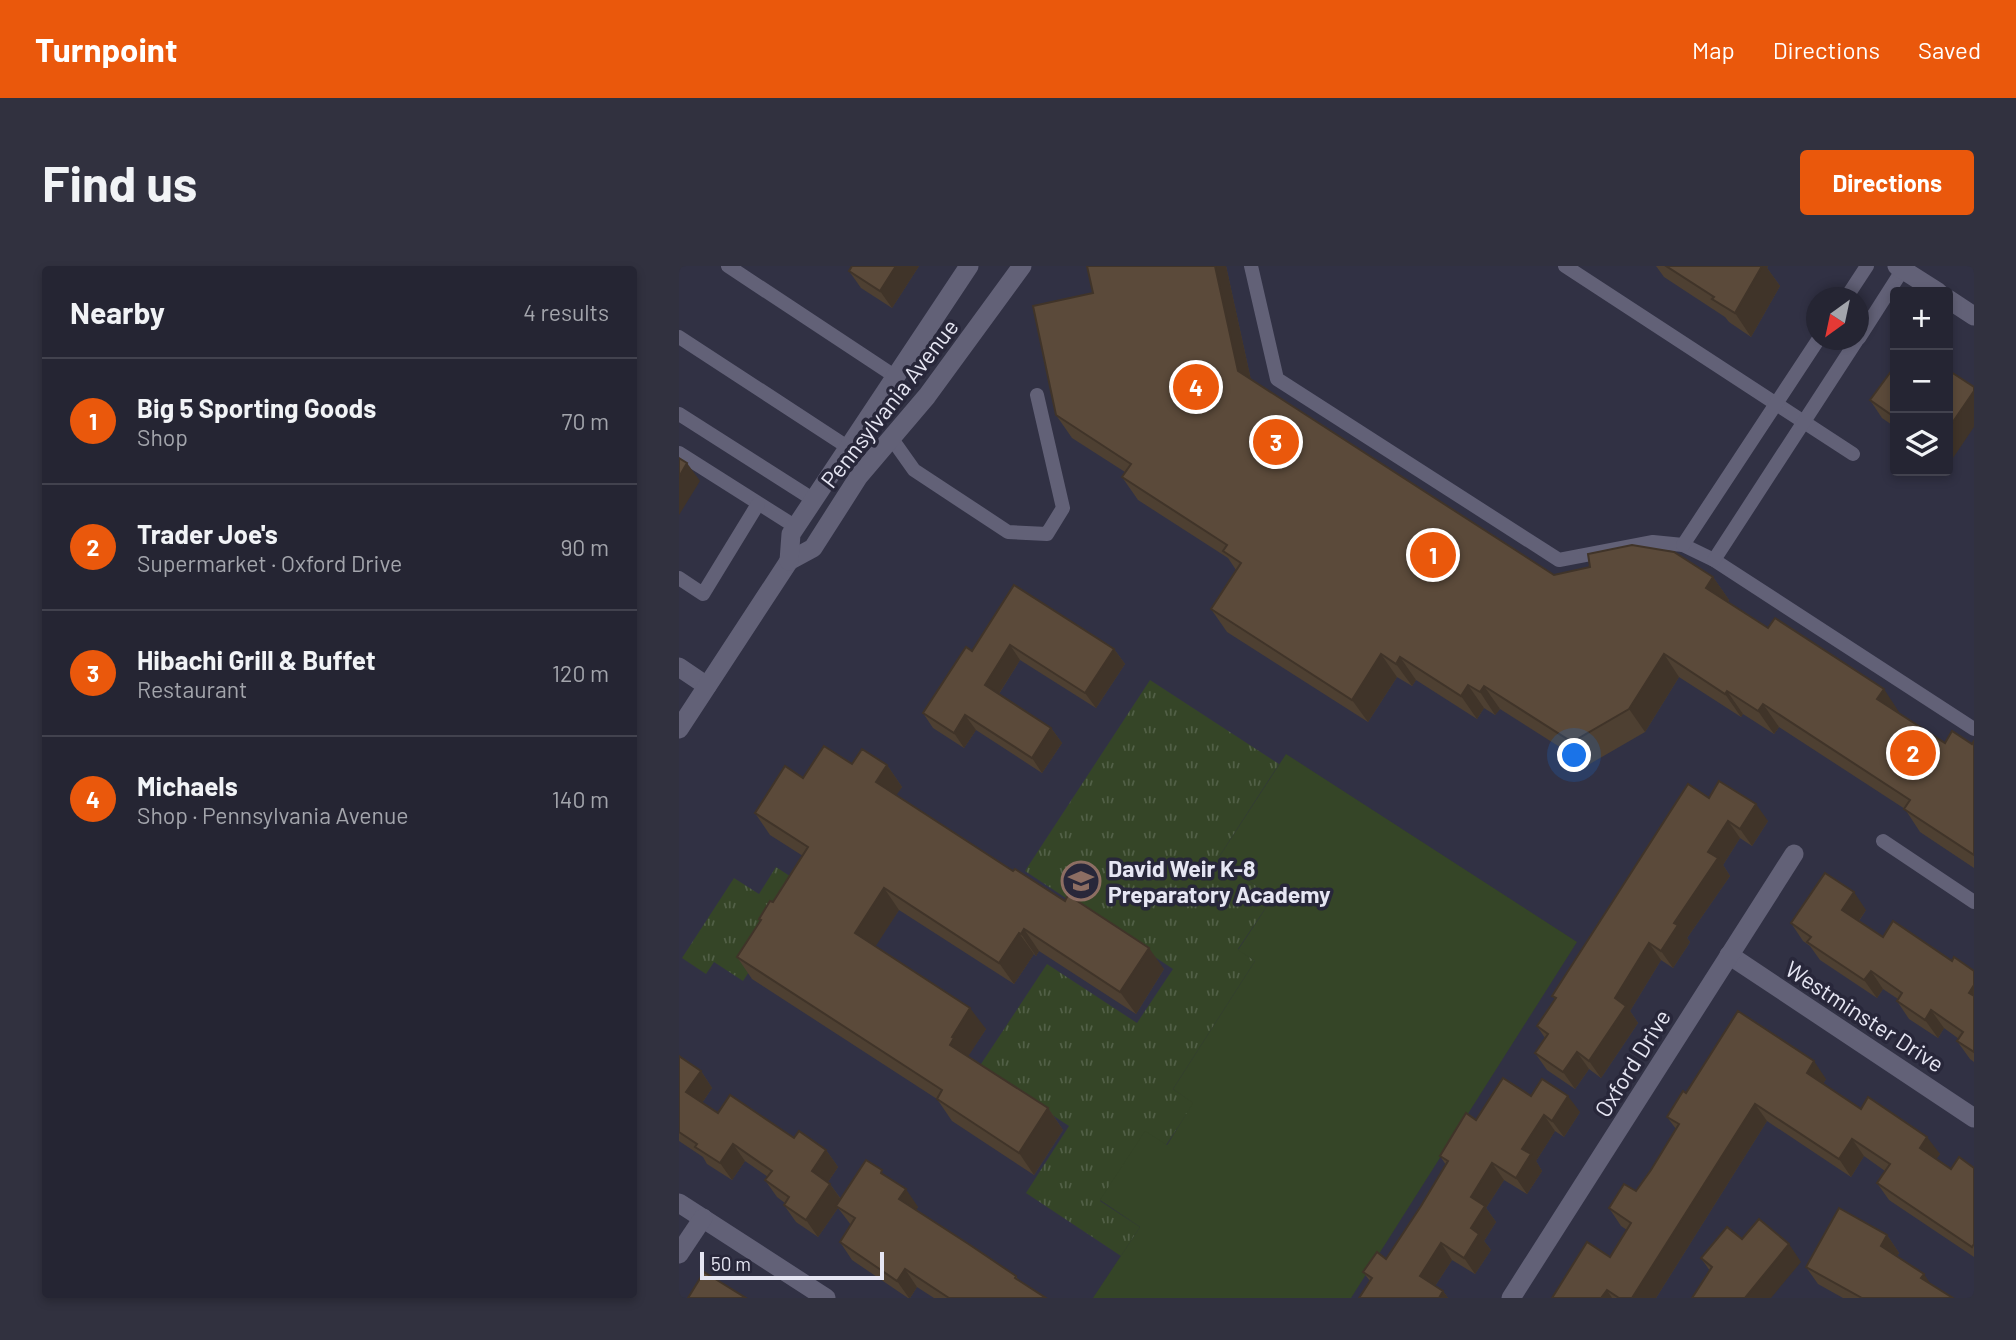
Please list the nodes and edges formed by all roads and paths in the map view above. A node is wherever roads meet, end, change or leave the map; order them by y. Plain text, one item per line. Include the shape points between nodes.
1 (728, 266) edge
2 (969, 266) edge
3 (1022, 266) edge
4 (1251, 266) edge
5 (1565, 266) edge
6 (1867, 266) edge
7 (1901, 267) edge
8 (1853, 287) edge
9 (1931, 287) edge
10 (1953, 302) edge
11 (1974, 316) edge
12 (1869, 321) edge
13 (679, 337) edge
14 (1811, 350) edge
15 (1851, 350) edge
16 (896, 377) junction
17 (1037, 395) dead end
18 (1776, 403) junction
19 (679, 414) edge
20 (1804, 422) junction
21 (892, 439) junction
22 (849, 448) junction
23 (679, 453) edge
24 (1853, 454) dead end
25 (814, 500) junction
26 (758, 504) junction
27 (796, 527) junction
28 (1683, 545) junction
29 (1714, 560) junction
30 (789, 561) junction
31 (679, 578) edge
32 (679, 667) edge
33 (707, 686) junction
34 (679, 729) edge
35 (1974, 729) edge
36 (1884, 841) dead end
37 (1794, 854) dead end
38 (1974, 902) edge
39 (1729, 955) junction
40 (1974, 1118) edge
41 (679, 1203) edge
42 (703, 1218) junction
43 (679, 1254) edge
44 (826, 1298) edge
45 (1511, 1298) edge

1 - 16 lane
2 - 16 street, Pennsylvania Avenue
3 - 21 street, Pennsylvania Avenue
4 - 28 lane via 1277,379 1559,560 1653,542
5 - 18 lane
6 - 8 lane
7 - 9 street
7 - 12 lane
10 - 11 street
13 - 22 lane
14 - 18 lane
15 - 20 lane
16 - 22 street, Pennsylvania Avenue
17 - 21 lane via 1063,508 1047,534 1008,532 914,470
18 - 20 lane
18 - 28 lane
19 - 25 lane
20 - 24 lane
20 - 29 lane
21 - 30 street, Pennsylvania Avenue via 859,476 813,548
22 - 25 street, Pennsylvania Avenue
23 - 26 lane
25 - 27 street, Pennsylvania Avenue
26 - 27 lane
26 - 31 lane via 703,594
27 - 30 street, Pennsylvania Avenue
28 - 29 lane
29 - 35 lane
30 - 33 street, Pennsylvania Avenue
32 - 33 street
33 - 34 street, Pennsylvania Avenue
36 - 38 lane
37 - 39 street, Oxford Drive
39 - 40 street, Westminster Drive
39 - 45 street, Oxford Drive
41 - 42 street
42 - 43 street
42 - 44 street

